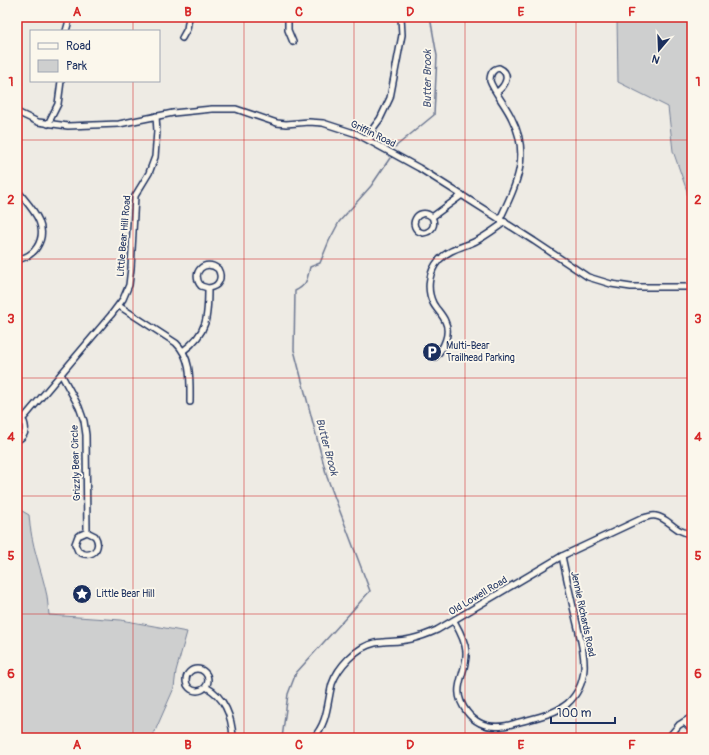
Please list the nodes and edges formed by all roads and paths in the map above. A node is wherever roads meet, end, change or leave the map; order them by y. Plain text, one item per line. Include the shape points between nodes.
1 (70, 17) edge
2 (189, 17) edge
3 (288, 17) edge
4 (401, 17) edge
5 (66, 30) edge
6 (182, 38) dead end
7 (293, 42) dead end
8 (61, 82) edge
9 (497, 92) dead end
10 (17, 112) edge
11 (156, 116) junction
12 (48, 124) junction
13 (369, 140) junction
14 (17, 190) edge
15 (462, 195) junction
16 (432, 217) dead end
17 (502, 220) junction
18 (17, 260) edge
19 (692, 287) edge
20 (208, 288) junction
21 (119, 306) junction
22 (183, 351) junction
23 (435, 357) dead end
24 (61, 374) junction
25 (190, 402) dead end
26 (19, 418) edge
27 (17, 440) edge
28 (87, 532) junction
29 (692, 534) edge
30 (562, 556) junction
31 (454, 620) junction
32 (206, 687) junction
33 (692, 717) edge
34 (684, 722) junction
35 (692, 729) edge
36 (234, 738) edge
37 (313, 738) edge
38 (668, 738) edge

1 - 5 street
2 - 6 street
3 - 7 street via 288,30
4 - 13 street via 402,35 390,98
8 - 12 street via 58,104
9 - 17 street via 515,126 520,139 521,154 518,176
10 - 12 street, Griffin Road
11 - 12 street, Griffin Road via 109,125
11 - 13 street, Griffin Road via 198,110 236,109 277,123 323,123
11 - 21 street, Little Bear Hill Road via 155,157 135,196 130,277
13 - 15 street, Griffin Road
14 - 18 street via 38,218 42,234 34,251
15 - 16 street
15 - 17 street, Griffin Road
17 - 19 street, Griffin Road via 588,277 618,286
17 - 23 street via 480,239 439,259 432,270 429,282 430,296 447,328 445,342
20 - 20 street via 215,286 220,278 218,269 209,265 200,268 197,277 201,286
20 - 22 street via 204,327 195,342
21 - 22 street via 176,343
21 - 24 street, Little Bear Hill Road
22 - 25 street via 190,375
24 - 26 street, Little Bear Hill Road
24 - 28 street, Grizzly Bear Circle via 81,411 85,428
26 - 27 street, Little Bear Hill Road via 26,426 26,430
28 - 28 street via 78,536 76,542 78,551 86,555 95,551 98,545 95,536
29 - 30 street, Old Lowell Road via 679,531 662,518 651,516
30 - 31 street, Old Lowell Road
30 - 31 street, Jennie Richards Road via 582,649 584,670 582,683 576,694 561,708 499,727 486,726 475,720 466,712 459,694 466,650
31 - 37 street, Old Lowell Road via 423,636 372,644 355,653 337,673 326,714
32 - 32 street via 197,691 190,689 186,679 189,672 196,668 203,670 208,676
32 - 36 street via 217,694 225,705
33 - 34 street
34 - 35 street
34 - 38 street

